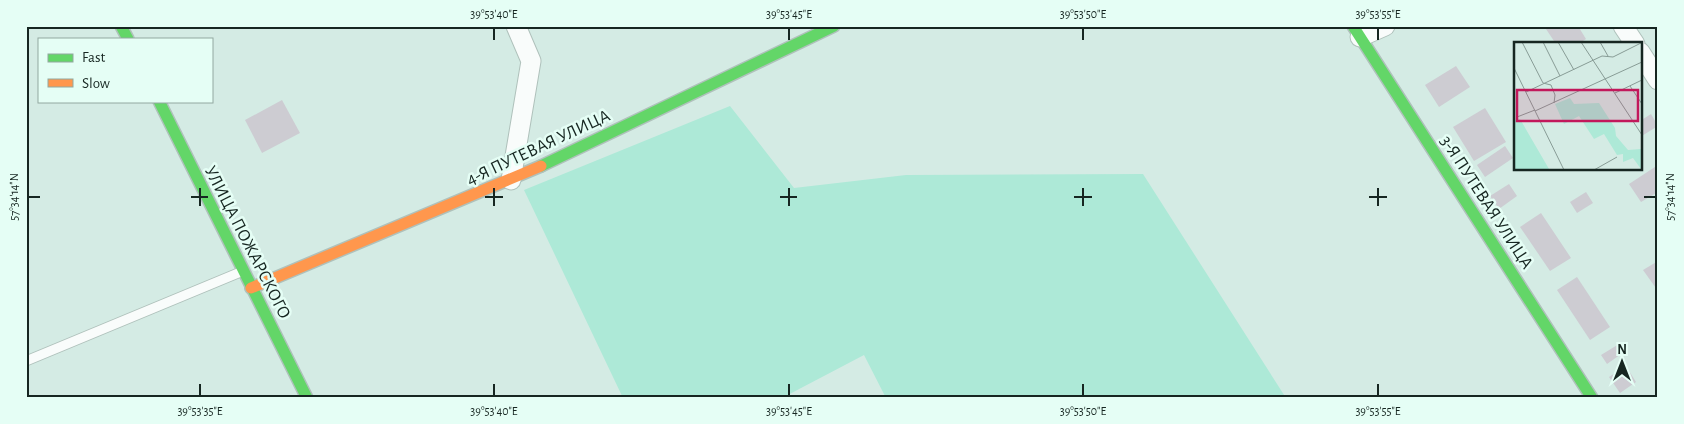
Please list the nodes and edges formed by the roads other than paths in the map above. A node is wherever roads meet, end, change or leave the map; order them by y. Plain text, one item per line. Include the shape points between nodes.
1 (121, 26) edge
2 (516, 26) edge
3 (834, 26) edge
4 (1385, 26) edge
5 (1624, 26) edge
6 (1357, 32) edge
7 (127, 38) edge
8 (1634, 42) edge
9 (1642, 55) edge
10 (1658, 80) edge
11 (159, 102) edge
12 (511, 180) junction
13 (243, 271) junction
14 (252, 288) junction
15 (26, 361) edge
16 (307, 398) edge
17 (1592, 398) edge

1 - 7 street
2 - 12 street via 531,61
3 - 12 street, 4-Я ПУТЕВАЯ УЛИЦА
4 - 6 street
5 - 8 street
6 - 17 street, 3-Я ПУТЕВАЯ УЛИЦА
9 - 10 street
11 - 13 street, УЛИЦА ПОЖАРСКОГО
12 - 14 street, 4-Я ПУТЕВАЯ УЛИЦА
13 - 14 street, УЛИЦА ПОЖАРСКОГО
13 - 15 lane
14 - 16 street, УЛИЦА ПОЖАРСКОГО

